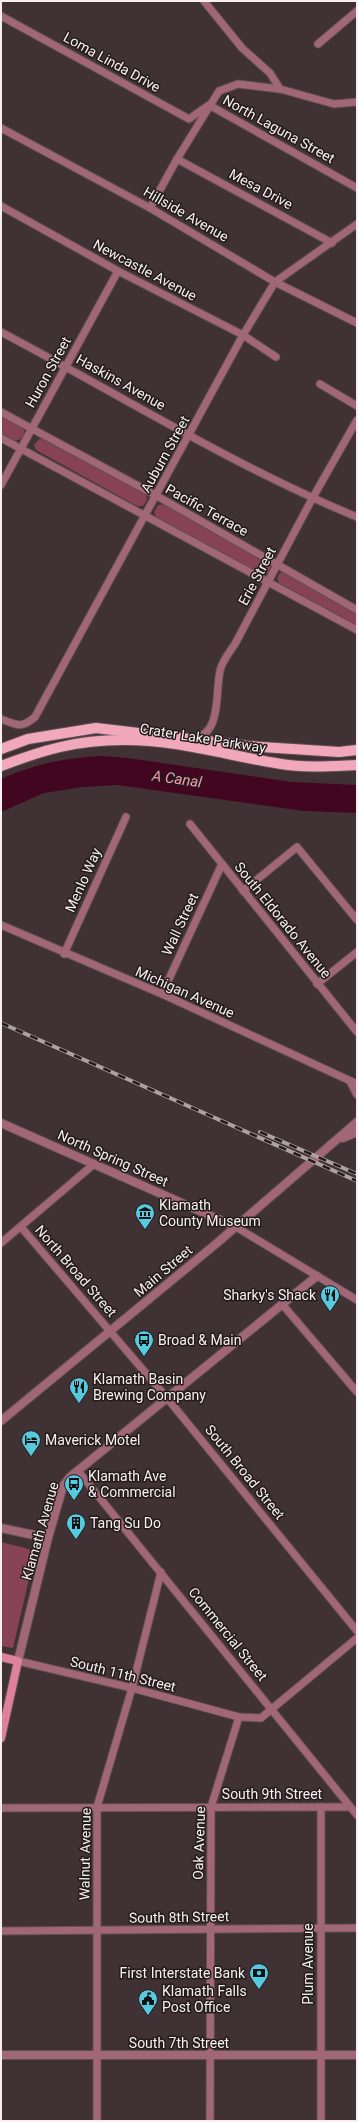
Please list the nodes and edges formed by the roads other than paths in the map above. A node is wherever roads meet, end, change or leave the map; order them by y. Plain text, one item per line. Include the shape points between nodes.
1 (204, 1) edge
2 (357, 11) edge
3 (1, 16) edge
4 (318, 44) dead end
5 (280, 89) junction
6 (357, 102) edge
7 (209, 105) junction
8 (1, 128) edge
9 (177, 159) junction
10 (357, 188) edge
11 (1, 206) edge
12 (150, 208) junction
13 (357, 224) edge
14 (332, 243) junction
15 (118, 271) junction
16 (275, 282) junction
17 (357, 323) edge
18 (1, 332) edge
19 (243, 336) junction
20 (276, 357) dead end
21 (66, 366) junction
22 (320, 384) dead end
23 (357, 406) edge
24 (1, 412) edge
25 (357, 420) edge
26 (32, 428) junction
27 (190, 434) junction
28 (1, 438) edge
29 (20, 450) junction
30 (1, 485) edge
31 (157, 496) junction
32 (312, 499) junction
33 (145, 516) junction
34 (357, 517) edge
35 (278, 564) junction
36 (268, 583) junction
37 (357, 610) edge
38 (357, 630) edge
39 (1, 718) edge
40 (188, 739) junction
41 (1, 749) edge
42 (357, 750) edge
43 (357, 765) edge
44 (1, 766) edge
45 (126, 817) dead end
46 (190, 824) dead end
47 (222, 864) junction
48 (243, 891) junction
49 (357, 920) edge
50 (1, 925) edge
51 (357, 952) edge
52 (64, 954) junction
53 (317, 984) junction
54 (162, 994) junction
55 (357, 1032) edge
56 (354, 1083) edge
57 (357, 1094) edge
58 (1, 1123) edge
59 (356, 1124) edge
60 (94, 1164) junction
61 (21, 1227) junction
62 (236, 1227) junction
63 (1, 1243) edge
64 (317, 1276) junction
65 (357, 1300) edge
66 (282, 1304) junction
67 (111, 1331) junction
68 (357, 1392) edge
69 (167, 1398) junction
70 (1, 1421) edge
71 (78, 1471) junction
72 (1, 1528) edge
73 (48, 1538) junction
74 (161, 1572) junction
75 (357, 1631) edge
76 (357, 1638) edge
77 (1, 1657) edge
78 (18, 1661) junction
79 (132, 1688) junction
80 (272, 1710) junction
81 (239, 1717) junction
82 (1, 1738) edge
83 (97, 1807) junction
84 (211, 1807) junction
85 (321, 1807) junction
86 (350, 1807) junction
87 (1, 1808) edge
88 (357, 1815) edge
89 (357, 1928) edge
90 (210, 1929) junction
91 (320, 1929) junction
92 (1, 1931) edge
93 (97, 1931) junction
94 (1, 2055) edge
95 (96, 2056) junction
96 (210, 2056) junction
97 (321, 2056) junction
98 (357, 2056) edge
99 (97, 2121) edge
100 (210, 2121) edge
101 (321, 2121) edge

1 - 5 street via 242,48 270,73
2 - 4 street
3 - 7 street, Loma Linda Drive via 189,119
5 - 6 street via 334,104
5 - 7 street via 238,84 219,91
7 - 9 street
7 - 10 street, North Laguna Street
8 - 12 street, Hillside Avenue
9 - 12 street
9 - 14 street, Mesa Drive
11 - 15 street, Newcastle Avenue
12 - 16 street, Hillside Avenue
13 - 14 street, Auburn Street
14 - 16 street, Auburn Street
15 - 19 street, Newcastle Avenue
15 - 21 street, Huron Street
16 - 17 street, Hillside Avenue
16 - 19 street, Auburn Street
18 - 21 street, Haskins Avenue
19 - 20 street, Newcastle Avenue
19 - 27 street, Auburn Street
21 - 26 street, Huron Street
21 - 27 street, Haskins Avenue
22 - 23 street
24 - 26 street, Pacific Terrace
25 - 32 street, Erie Street
26 - 29 street, Huron Street
26 - 31 street, Pacific Terrace
27 - 31 street, Auburn Street
27 - 32 street, Haskins Avenue
28 - 29 street
29 - 30 street, Huron Street
29 - 33 street
31 - 33 street, Auburn Street
31 - 35 street, Pacific Terrace
32 - 34 street, Haskins Avenue
32 - 35 street, Erie Street
33 - 36 street
33 - 39 street, Auburn Street via 35,717 26,724 17,726
35 - 36 street, Erie Street
35 - 37 street, Pacific Terrace
36 - 38 street
36 - 40 street, Erie Street via 222,663 214,721 200,737
40 - 41 main road, Crater Lake Parkway via 96,728 28,738
40 - 42 main road, Crater Lake Parkway via 338,752
43 - 44 main road, Crater Lake Parkway via 283,765 170,744 123,740 82,742 42,750
45 - 52 street, Menlo Way
46 - 47 street, South Eldorado Avenue
47 - 48 street, South Eldorado Avenue
47 - 54 street, Wall Street
48 - 49 street via 297,846
48 - 53 street, South Eldorado Avenue
50 - 52 street, Michigan Avenue
51 - 53 street
52 - 54 street, Michigan Avenue
53 - 55 street, South Eldorado Avenue
54 - 56 street, Michigan Avenue
56 - 57 street
58 - 60 street, North Spring Street
59 - 62 street, Main Street
60 - 61 street
60 - 62 street, North Spring Street
61 - 63 street
61 - 67 street, North Broad Street
62 - 64 street
62 - 67 street, Main Street
64 - 65 street
64 - 66 street, Klamath Avenue
66 - 68 street
66 - 69 street, Klamath Avenue
67 - 69 street, South Broad Street
67 - 70 street, Main Street
69 - 71 street, Klamath Avenue
69 - 75 street, South Broad Street
71 - 73 street, Klamath Avenue via 64,1486
71 - 74 street, Commercial Street
72 - 73 street
73 - 78 street, Klamath Avenue
74 - 79 street, Walnut Avenue
74 - 80 street, Commercial Street
76 - 80 street
77 - 78 main road, South 11th Street
78 - 79 street, South 11th Street
78 - 82 main road, Klamath Avenue
79 - 81 street, South 11th Street
79 - 83 street, Walnut Avenue
80 - 81 street via 261,1718
80 - 86 street, Commercial Street
81 - 84 street, Oak Avenue
83 - 84 street, South 9th Street
83 - 87 street, South 9th Street
83 - 93 street, Walnut Avenue
84 - 85 street, South 9th Street
84 - 90 street, Oak Avenue
85 - 86 street, South 9th Street
85 - 91 street, Plum Avenue
86 - 88 street, Commercial Street
89 - 91 street, South 8th Street
90 - 91 street, South 8th Street
90 - 93 street, South 8th Street
90 - 96 street, Oak Avenue
91 - 97 street, Plum Avenue
92 - 93 street, South 8th Street
93 - 95 street, Walnut Avenue
94 - 95 street, South 7th Street
95 - 96 street, South 7th Street
95 - 99 street, Walnut Avenue
96 - 97 street, South 7th Street
96 - 100 street, Oak Avenue
97 - 98 street, South 7th Street
97 - 101 street, Plum Avenue

